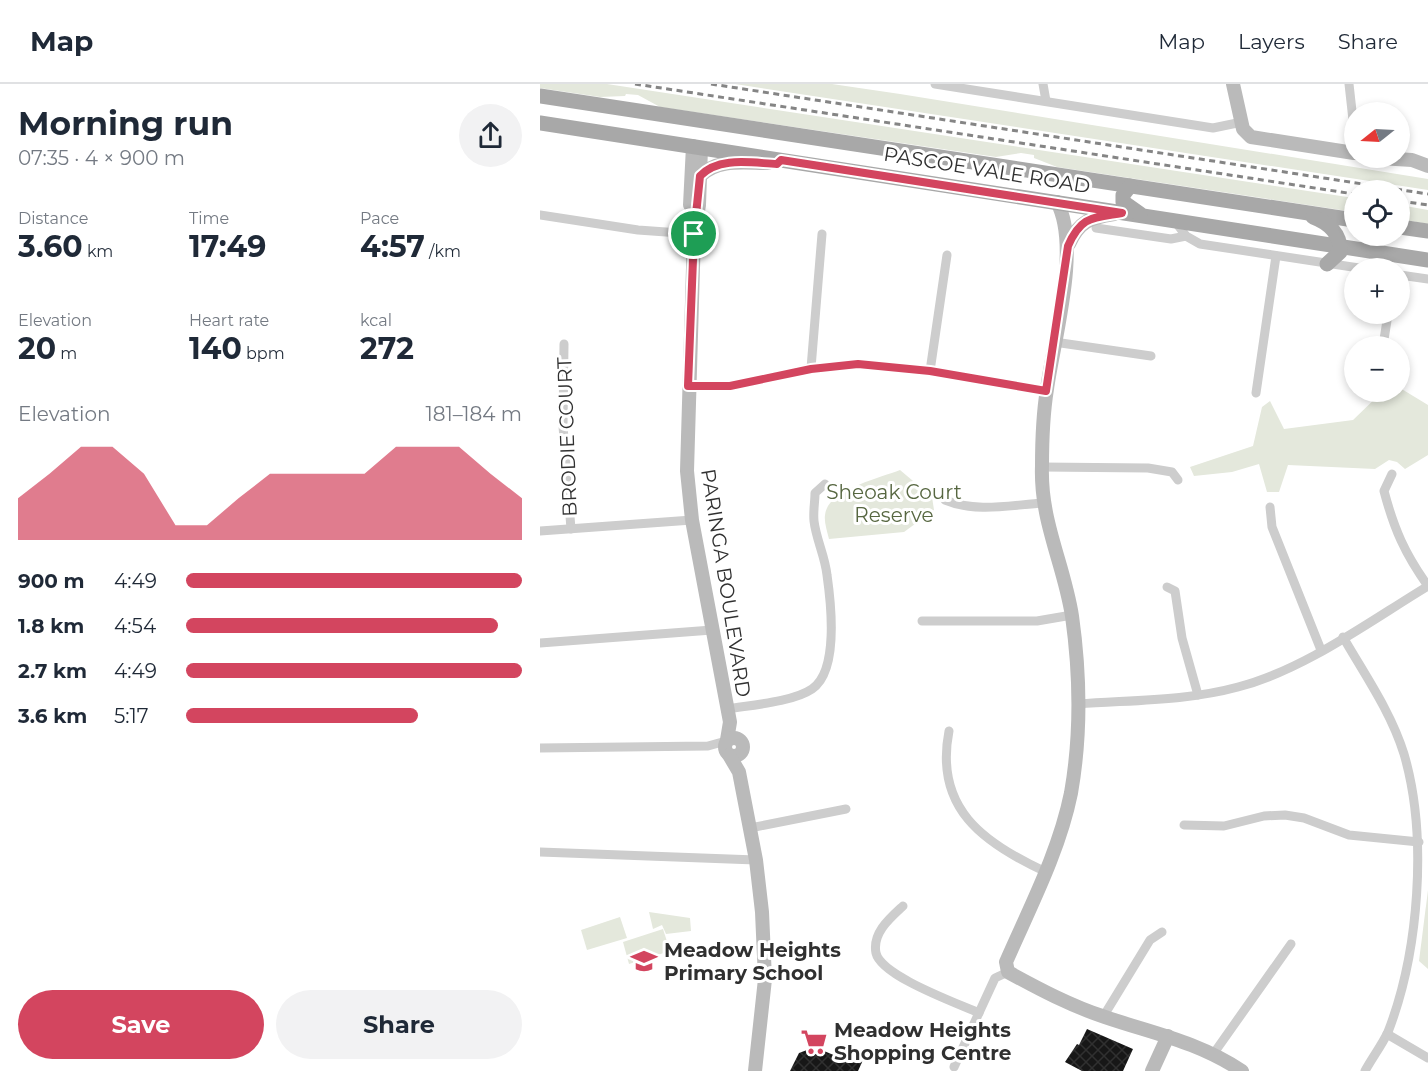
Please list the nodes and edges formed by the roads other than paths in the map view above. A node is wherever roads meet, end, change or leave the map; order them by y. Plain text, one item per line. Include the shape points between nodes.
1 (935, 84) edge
2 (1043, 84) edge
3 (1233, 84) edge
4 (1349, 84) edge
5 (540, 96) edge
6 (1046, 101) junction
7 (1351, 102) edge
8 (700, 120) junction
9 (1242, 122) junction
10 (540, 123) edge
11 (697, 147) junction
12 (1344, 151) edge
13 (781, 160) junction
14 (1410, 160) edge
15 (1428, 166) edge
16 (700, 176) junction
17 (1130, 186) junction
18 (1057, 202) junction
19 (1300, 212) junction
20 (1122, 213) junction
21 (540, 215) edge
22 (1148, 217) junction
23 (1344, 219) edge
24 (1175, 221) junction
25 (1096, 228) dead end
26 (1410, 228) edge
27 (1428, 231) edge
28 (694, 234) junction
29 (822, 234) dead end
30 (1186, 236) junction
31 (1068, 246) junction
32 (1340, 246) junction
33 (946, 255) dead end
34 (1276, 256) junction
35 (1428, 260) edge
36 (1327, 264) junction
37 (1344, 266) edge
38 (1410, 276) edge
39 (1428, 279) edge
40 (564, 341) dead end
41 (1054, 342) junction
42 (1152, 356) dead end
43 (811, 369) junction
44 (930, 371) junction
45 (688, 386) junction
46 (1046, 391) junction
47 (1256, 393) dead end
48 (1042, 467) junction
49 (1392, 474) dead end
50 (1178, 480) dead end
51 (825, 484) dead end
52 (945, 500) dead end
53 (1043, 503) junction
54 (1270, 507) dead end
55 (692, 520) junction
56 (571, 529) junction
57 (540, 531) edge
58 (1428, 586) edge
59 (1167, 587) dead end
60 (1072, 615) junction
61 (922, 621) dead end
62 (712, 630) junction
63 (1343, 637) junction
64 (540, 643) edge
65 (1321, 650) junction
66 (1198, 694) junction
67 (1079, 704) junction
68 (728, 716) junction
69 (949, 731) dead end
70 (732, 747) junction
71 (540, 748) edge
72 (848, 809) dead end
73 (1184, 825) dead end
74 (750, 828) junction
75 (1419, 842) junction
76 (540, 852) edge
77 (756, 860) junction
78 (1046, 872) junction
79 (903, 906) dead end
80 (1162, 932) dead end
81 (1291, 944) dead end
82 (1007, 967) junction
83 (979, 1013) junction
84 (1103, 1017) junction
85 (1387, 1034) junction
86 (1168, 1036) junction
87 (1214, 1053) junction
88 (1428, 1058) edge
89 (954, 1067) dead end
90 (755, 1071) edge
91 (1152, 1071) edge
92 (1242, 1071) edge
93 (1365, 1071) edge

1 - 6 street
2 - 6 street
3 - 9 street
4 - 7 street
5 - 8 main road, PASCOE VALE ROAD
6 - 9 street via 1213,128
8 - 11 main road
8 - 17 main road, PASCOE VALE ROAD
9 - 12 street via 1245,132 1256,138
10 - 11 main road, PASCOE VALE ROAD
11 - 13 main road, PASCOE VALE ROAD
11 - 16 street, PARINGA BOULEVARD
11 - 28 street, PARINGA BOULEVARD via 690,204
13 - 16 street via 777,164 728,163
13 - 18 main road, PASCOE VALE ROAD
14 - 15 street
16 - 28 street, PARINGA BOULEVARD
17 - 19 main road, PASCOE VALE ROAD
17 - 22 main road via 1123,195 1124,202
18 - 20 main road, PASCOE VALE ROAD
18 - 31 street via 1065,218
19 - 23 main road, PASCOE VALE ROAD
19 - 32 main road via 1329,225
20 - 22 main road, PASCOE VALE ROAD
20 - 31 street via 1084,221
21 - 28 street
22 - 24 main road, PASCOE VALE ROAD
24 - 30 street
24 - 32 main road, PASCOE VALE ROAD
25 - 30 street via 1171,239
26 - 27 main road
28 - 45 street, PARINGA BOULEVARD
29 - 43 street
30 - 34 street via 1200,244
31 - 41 street
32 - 35 main road, PASCOE VALE ROAD
32 - 36 main road via 1338,257
33 - 44 street
34 - 36 street
34 - 47 street
36 - 37 street
38 - 39 street
40 - 56 street, BRODIE COURT via 563,426
41 - 42 street
41 - 46 street
43 - 44 street via 858,364
43 - 45 street via 730,386
44 - 46 street
45 - 55 street, PARINGA BOULEVARD via 687,471
46 - 48 street
48 - 50 street via 1148,468 1172,472
48 - 53 street
49 - 58 street via 1384,491 1392,519 1407,556
51 - 68 street via 815,493 814,513 827,574 830,647 825,677 810,690
52 - 53 street via 976,507
53 - 60 street
54 - 65 street via 1272,527
55 - 56 street
55 - 62 street, PARINGA BOULEVARD
56 - 57 street
58 - 63 street
59 - 66 street via 1175,591 1182,638
60 - 61 street via 1028,621
60 - 67 street
62 - 64 street
62 - 68 street, PARINGA BOULEVARD
63 - 65 street
63 - 75 street via 1386,711 1404,753 1419,820
65 - 66 street via 1273,676 1241,687
66 - 67 street
67 - 78 street via 1070,793
68 - 70 street, PARINGA BOULEVARD
69 - 78 street via 944,755 946,777 962,813 1000,850
70 - 71 street
70 - 74 street
72 - 74 street
73 - 75 street via 1224,826 1285,814 1348,835
74 - 77 street
75 - 85 street via 1416,903 1403,984
76 - 77 street
77 - 90 street via 765,979
78 - 82 street
79 - 83 street via 885,922 880,933 876,952 881,962 898,976
80 - 84 street via 1150,940
81 - 87 street
82 - 83 street via 995,978
82 - 84 street
83 - 89 street
84 - 86 street
85 - 88 street
85 - 93 street
86 - 87 street
86 - 91 street
87 - 92 street

